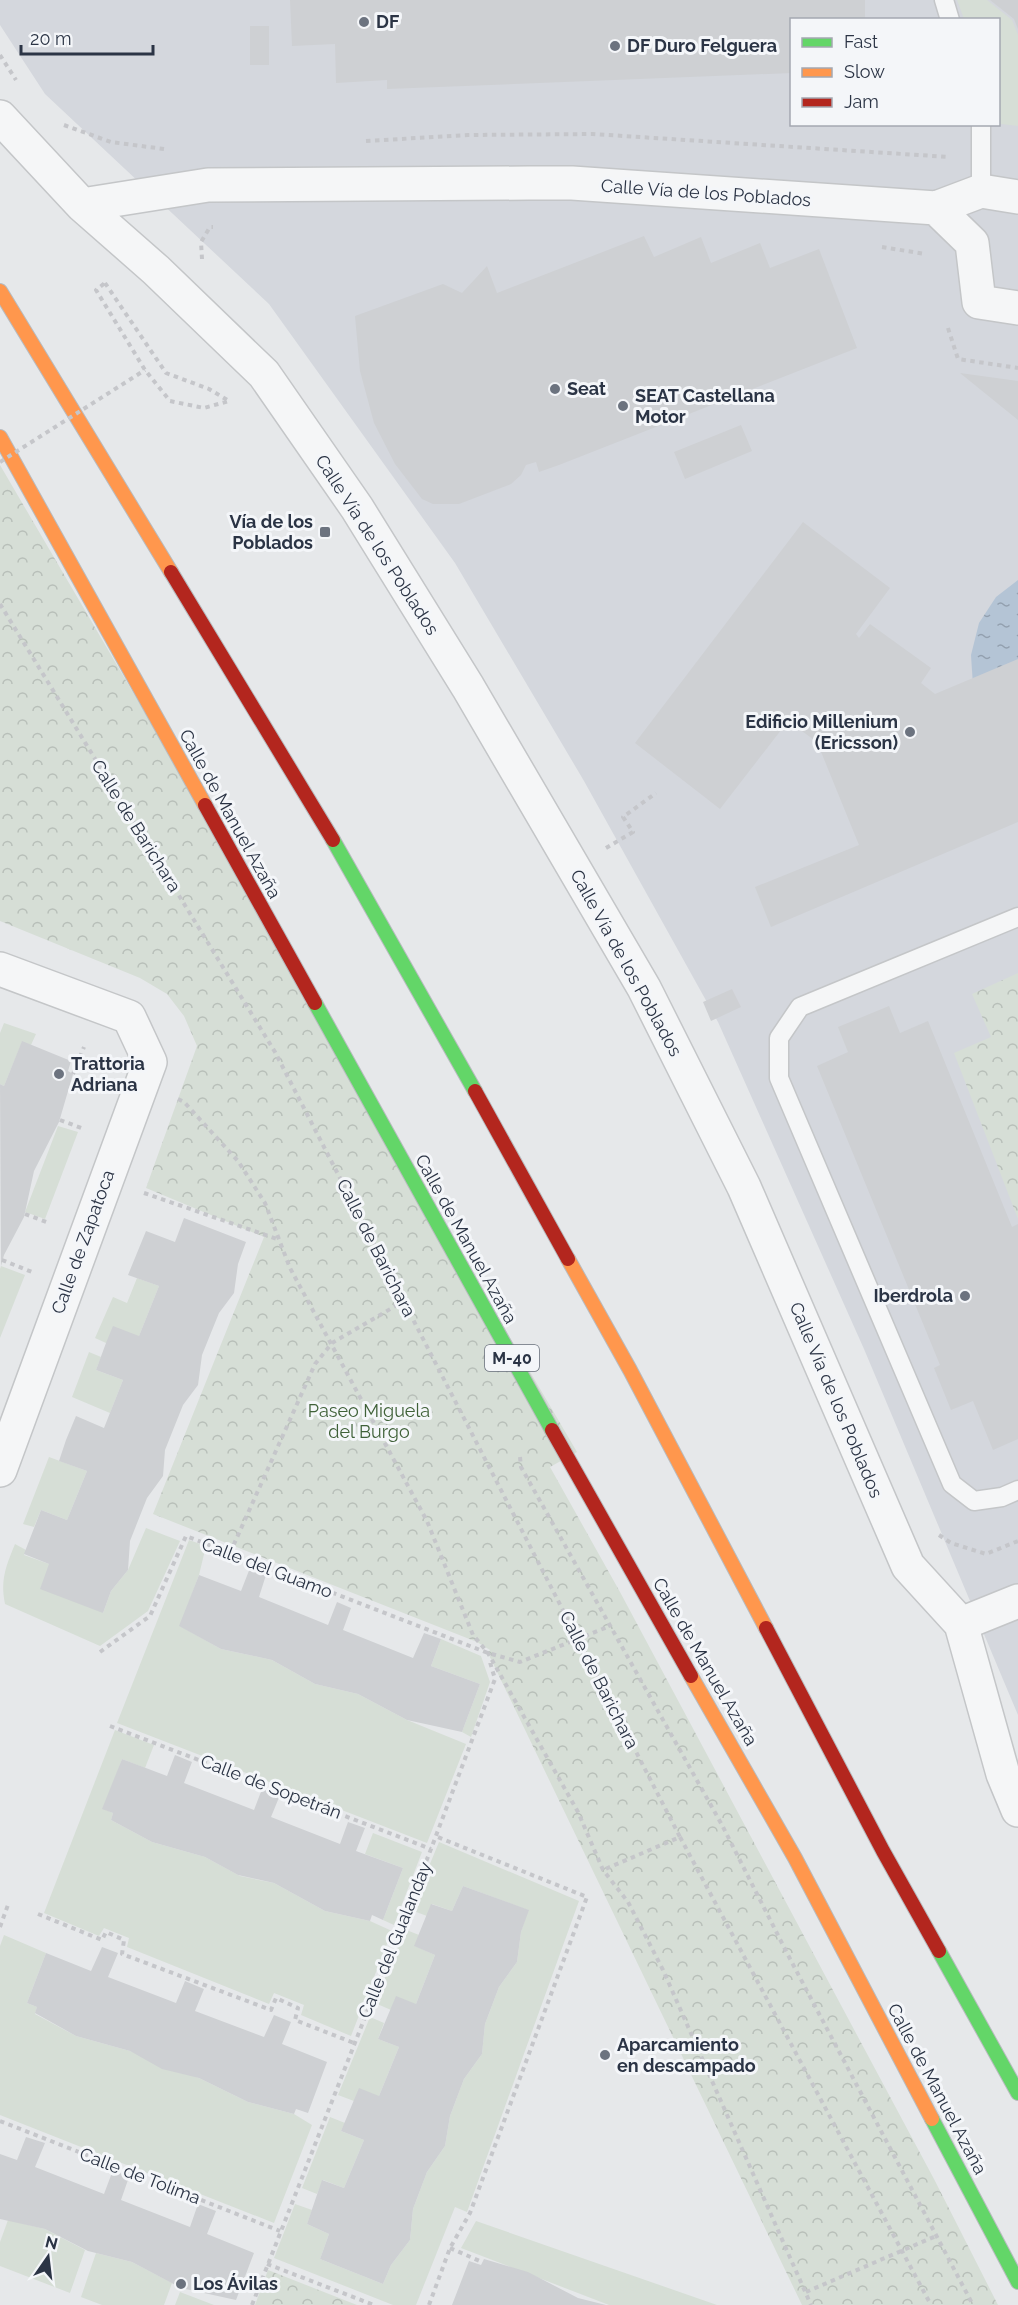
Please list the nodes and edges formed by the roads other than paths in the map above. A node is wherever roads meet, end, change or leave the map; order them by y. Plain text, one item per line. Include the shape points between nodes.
1 (944, 0) edge
2 (949, 18) edge
3 (0, 117) edge
4 (981, 126) edge
5 (981, 191) junction
6 (1018, 197) edge
7 (82, 205) junction
8 (936, 208) junction
9 (0, 291) edge
10 (1018, 308) edge
11 (0, 436) edge
12 (1018, 917) edge
13 (0, 969) edge
14 (0, 1470) edge
15 (1018, 1490) edge
16 (1018, 1601) edge
17 (961, 1624) junction
18 (1018, 1810) edge
19 (1018, 2093) edge
20 (1018, 2282) edge

1 - 2 lane
3 - 7 street, Calle Vía de los Poblados
4 - 5 lane
5 - 6 street, Calle Vía de los Poblados
5 - 8 street, Calle Vía de los Poblados
7 - 8 street, Calle Vía de los Poblados via 208,185 572,183
7 - 17 street, Calle Vía de los Poblados via 264,374 357,508 468,687 644,988 739,1177 908,1566
8 - 10 street via 972,243 979,302
9 - 19 highway via 355,877 630,1370 883,1851
11 - 20 highway, Calle de Manuel Azaña / M-40 via 552,1431 795,1858
12 - 15 lane via 800,1007 779,1038 779,1078 952,1484 974,1501
13 - 14 street, Calle de Zapatoca via 129,1017 150,1062
16 - 17 street
17 - 18 street, Calle Vía de los Poblados via 1003,1774

